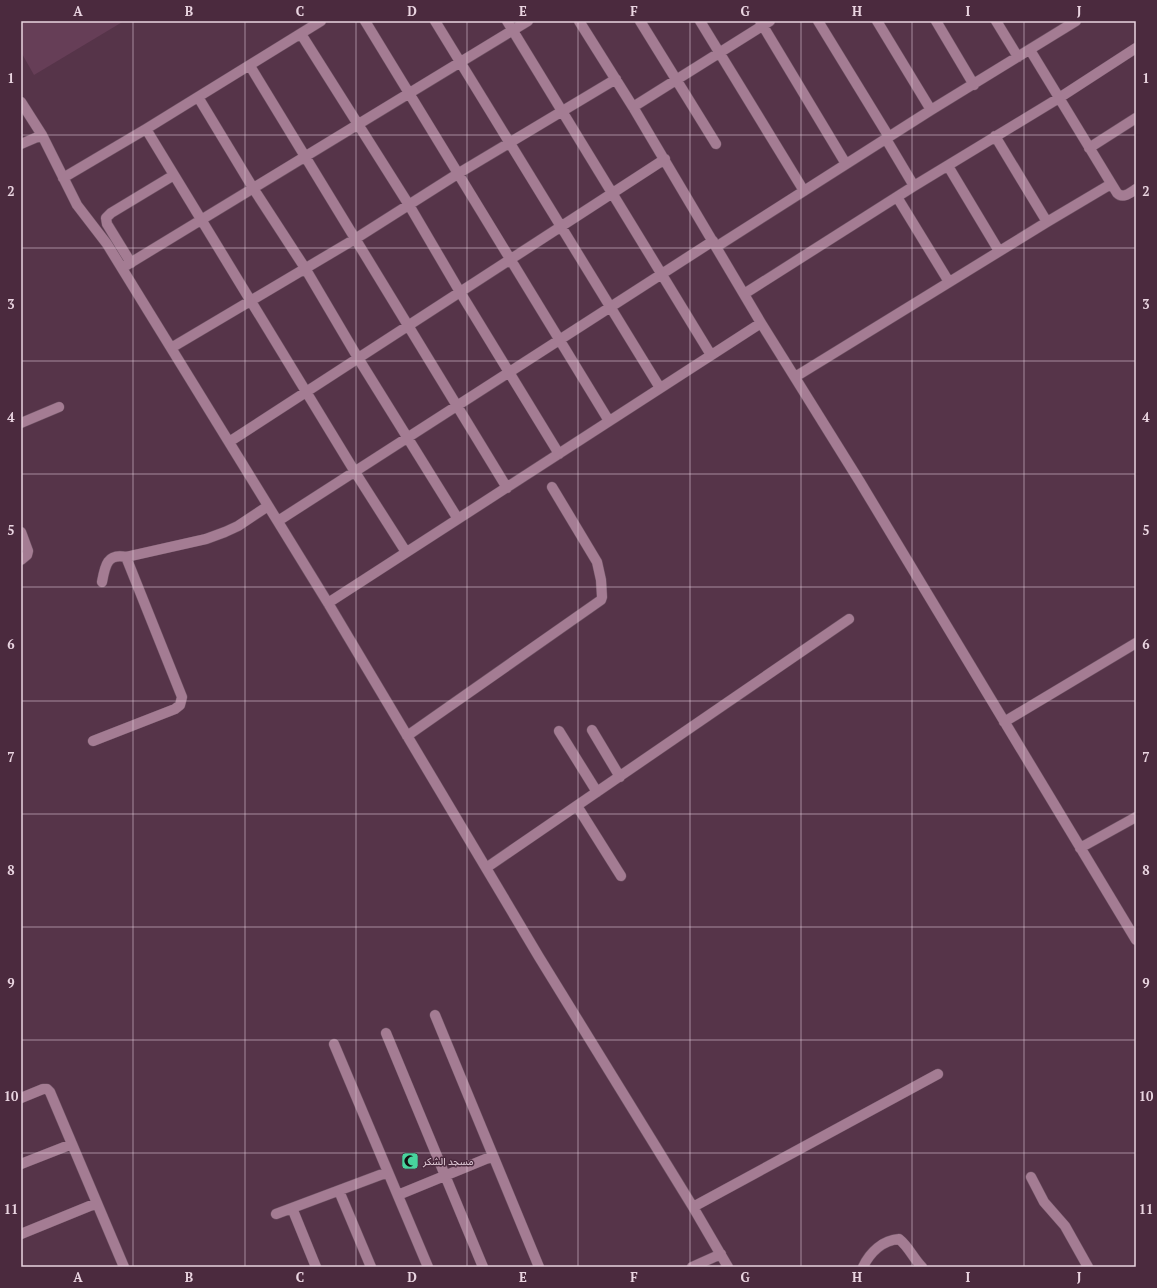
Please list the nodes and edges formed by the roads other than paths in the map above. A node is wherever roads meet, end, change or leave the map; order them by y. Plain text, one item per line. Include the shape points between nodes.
1 (321, 21) edge
2 (366, 21) edge
3 (435, 21) edge
4 (507, 21) edge
5 (528, 21) edge
6 (579, 21) edge
7 (640, 21) edge
8 (700, 21) edge
9 (818, 21) edge
10 (877, 21) edge
11 (936, 21) edge
12 (996, 21) edge
13 (764, 22) edge
14 (1073, 22) edge
15 (513, 30) junction
16 (301, 34) junction
17 (1136, 48) edge
18 (1030, 50) junction
19 (720, 53) junction
20 (1018, 58) junction
21 (460, 62) junction
22 (250, 66) junction
23 (616, 79) junction
24 (676, 80) junction
25 (974, 84) junction
26 (409, 93) junction
27 (198, 97) junction
28 (1059, 98) junction
29 (21, 102) edge
30 (633, 107) junction
31 (931, 110) junction
32 (562, 111) junction
33 (1136, 118) edge
34 (358, 125) junction
35 (146, 129) junction
36 (42, 136) junction
37 (995, 136) junction
38 (887, 138) junction
39 (510, 143) junction
40 (21, 144) edge
41 (716, 144) dead end
42 (1089, 148) junction
43 (306, 157) junction
44 (665, 159) junction
45 (846, 164) junction
46 (948, 166) junction
47 (459, 173) junction
48 (174, 175) junction
49 (63, 178) junction
50 (1111, 184) junction
51 (914, 186) junction
52 (253, 188) junction
53 (1136, 189) edge
54 (804, 191) junction
55 (612, 193) junction
56 (897, 197) junction
57 (409, 205) junction
58 (201, 220) junction
59 (1047, 222) junction
60 (561, 226) junction
61 (356, 239) junction
62 (715, 244) junction
63 (999, 251) junction
64 (510, 259) junction
65 (127, 266) junction
66 (305, 268) junction
67 (662, 274) junction
68 (949, 282) junction
69 (460, 292) junction
70 (744, 294) junction
71 (252, 301) junction
72 (611, 307) junction
73 (761, 323) junction
74 (408, 326) junction
75 (560, 340) junction
76 (171, 348) junction
77 (712, 355) junction
78 (358, 358) junction
79 (509, 373) junction
80 (794, 377) junction
81 (660, 388) junction
82 (307, 392) junction
83 (457, 406) junction
84 (59, 407) dead end
85 (609, 421) junction
86 (21, 422) edge
87 (408, 438) junction
88 (229, 442) junction
89 (559, 454) junction
90 (355, 472) junction
91 (552, 487) dead end
92 (507, 488) junction
93 (268, 506) junction
94 (458, 519) junction
95 (278, 522) junction
96 (21, 532) edge
97 (406, 552) junction
98 (126, 557) junction
99 (21, 560) edge
100 (102, 582) dead end
101 (328, 603) junction
102 (849, 619) dead end
103 (1136, 643) edge
104 (1004, 722) junction
105 (592, 730) dead end
106 (559, 731) dead end
107 (407, 736) junction
108 (93, 741) dead end
109 (620, 777) junction
110 (597, 792) junction
111 (577, 806) junction
112 (1136, 817) edge
113 (1080, 848) junction
114 (486, 868) junction
115 (621, 876) dead end
116 (1136, 940) edge
117 (435, 1015) dead end
118 (386, 1033) dead end
119 (334, 1044) dead end
120 (938, 1074) dead end
121 (21, 1098) edge
122 (72, 1144) junction
123 (493, 1156) junction
124 (21, 1164) edge
125 (388, 1172) junction
126 (445, 1175) junction
127 (1031, 1177) dead end
128 (339, 1191) junction
129 (398, 1195) junction
130 (97, 1203) junction
131 (693, 1207) junction
132 (292, 1208) junction
133 (276, 1214) dead end
134 (21, 1234) edge
135 (721, 1254) junction
136 (124, 1267) edge
137 (316, 1267) edge
138 (371, 1267) edge
139 (428, 1267) edge
140 (483, 1267) edge
141 (539, 1267) edge
142 (692, 1267) edge
143 (728, 1267) edge
144 (863, 1267) edge
145 (922, 1267) edge
146 (1088, 1267) edge

1 - 16 street
2 - 26 street
3 - 21 street
4 - 15 street
5 - 15 street
6 - 23 street
7 - 24 street
8 - 19 street
9 - 38 street
10 - 31 street
11 - 25 street
12 - 20 street
13 - 19 street
13 - 45 street
14 - 18 street
15 - 21 street
15 - 32 street
16 - 22 street
16 - 34 street
17 - 28 street
18 - 20 street
18 - 28 street
19 - 24 street
19 - 54 street
20 - 25 street
21 - 26 street
21 - 39 street
22 - 27 street
22 - 43 street
23 - 30 street
23 - 32 street
24 - 30 street
24 - 41 street
25 - 31 street
26 - 34 street
26 - 47 street
27 - 35 street
27 - 52 street
28 - 37 street
28 - 42 street
29 - 36 street
30 - 44 street
31 - 38 street
32 - 39 street
32 - 55 street
33 - 42 street
34 - 43 street
34 - 57 street
35 - 48 street
35 - 49 street
36 - 40 street
36 - 49 street
37 - 46 street
37 - 59 street
38 - 45 street
38 - 51 street
39 - 47 street
39 - 60 street
42 - 50 street
43 - 52 street
43 - 61 street
44 - 55 street
44 - 62 street
45 - 54 street
46 - 51 street
46 - 63 street
47 - 57 street
47 - 64 street
48 - 58 street
48 - 65 street via 106,218
49 - 65 street via 77,206
50 - 53 street via 1122,196
50 - 59 street
51 - 56 street
52 - 58 street
52 - 66 street
54 - 62 street
55 - 60 street
55 - 67 street
56 - 68 street
56 - 70 street
57 - 61 street
57 - 69 street
58 - 65 street
58 - 71 street
59 - 63 street
60 - 64 street
60 - 72 street
61 - 66 street
61 - 74 street
62 - 67 street
62 - 70 street
63 - 68 street
64 - 69 street
64 - 75 street
65 - 76 street
66 - 71 street
66 - 78 street
67 - 72 street
67 - 77 street
68 - 80 street
69 - 74 street
69 - 79 street
70 - 73 street
71 - 76 street
71 - 82 street
72 - 75 street
72 - 81 street
73 - 77 street
73 - 80 street
74 - 78 street
74 - 83 street
75 - 79 street
75 - 85 street
76 - 88 street
77 - 81 street
78 - 82 street
78 - 87 street
79 - 83 street
79 - 89 street
80 - 104 street
81 - 85 street
82 - 88 street
82 - 90 street
83 - 87 street
83 - 92 street
84 - 86 street
85 - 89 street
87 - 90 street
87 - 94 street
88 - 93 street
89 - 92 street
90 - 95 street
90 - 97 street
91 - 107 street via 597,562 601,580 601,600
92 - 94 street
93 - 95 street
93 - 98 street via 238,526 219,534
94 - 97 street
95 - 101 street
96 - 99 street via 28,552
97 - 101 street
98 - 100 street via 110,559 105,567
98 - 108 street via 182,702 175,709
101 - 107 street
102 - 109 street
103 - 104 street
104 - 113 street
105 - 109 street
106 - 110 street
107 - 114 street
109 - 110 street
110 - 111 street
111 - 114 street
111 - 115 street
112 - 113 street
113 - 116 street
114 - 131 street
117 - 123 street
118 - 126 street
119 - 125 street
120 - 131 street
121 - 122 street via 47,1089
122 - 124 street
122 - 130 street
123 - 126 street
123 - 141 street
125 - 128 street
125 - 129 street
126 - 129 street
126 - 140 street
127 - 146 street via 1044,1202 1065,1226
128 - 132 street
128 - 138 street
129 - 139 street
130 - 134 street
130 - 136 street
131 - 135 street
132 - 133 street
132 - 137 street
135 - 142 street
135 - 143 street
144 - 145 street via 880,1246 899,1239

